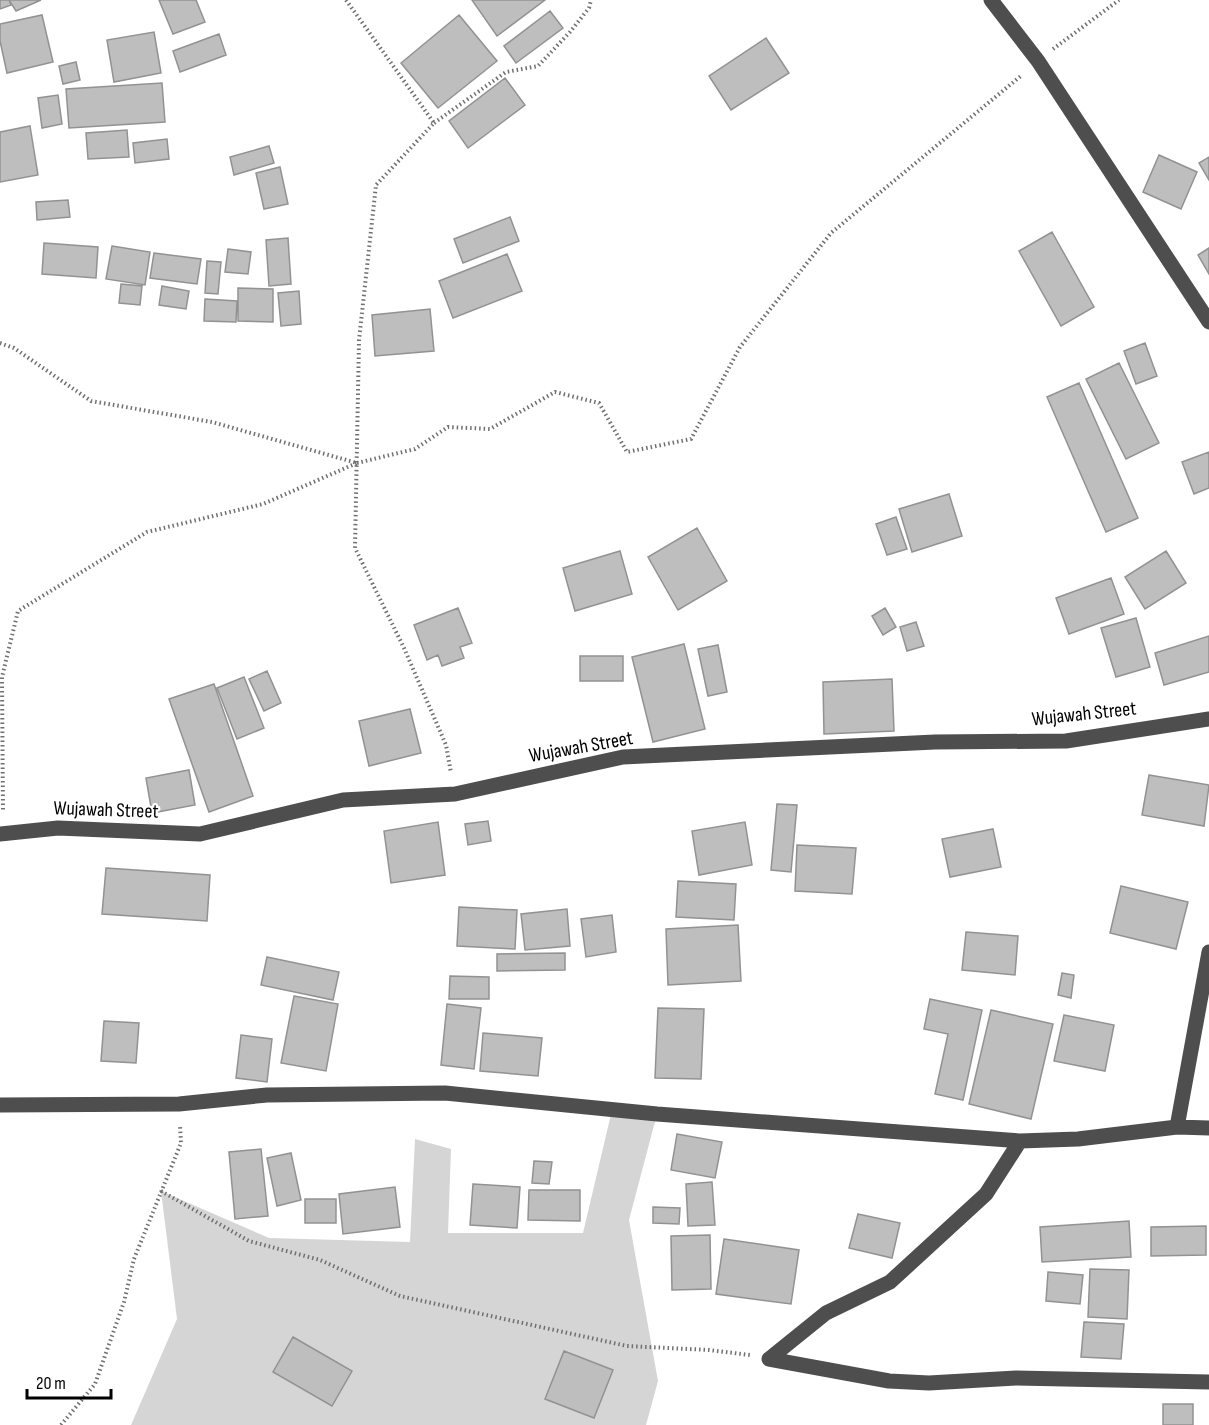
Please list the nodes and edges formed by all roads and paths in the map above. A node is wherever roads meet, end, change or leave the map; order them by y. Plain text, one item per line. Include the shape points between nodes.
1 (346, 0) edge
2 (591, 0) edge
3 (991, 0) edge
4 (1119, 0) edge
5 (1038, 61) junction
6 (434, 123) junction
7 (1209, 322) edge
8 (0, 343) edge
9 (357, 463) junction
10 (1209, 719) edge
11 (455, 794) junction
12 (2, 834) edge
13 (1209, 952) edge
14 (179, 1104) junction
15 (0, 1106) edge
16 (1177, 1127) junction
17 (1209, 1128) edge
18 (1020, 1142) junction
19 (161, 1191) junction
20 (769, 1359) junction
21 (1209, 1382) edge
22 (61, 1425) edge

1 - 6 path
2 - 6 path via 570,32 538,66 506,72
3 - 5 street
4 - 5 path
5 - 7 street
5 - 9 path via 831,233 740,346 691,439 627,452 599,403 555,392 490,429 448,428 416,449
6 - 9 path via 376,185 359,340
8 - 9 path via 14,348 91,401 212,422
9 - 11 path via 355,548 446,745
9 - 12 path via 263,504 147,532 18,611 2,677
10 - 11 street, Wujawah Street via 1066,741 935,742 623,758
11 - 12 street, Wujawah Street via 343,800 200,834 58,828
13 - 16 street
14 - 15 street
14 - 18 street via 267,1095 445,1094
14 - 19 path via 181,1143
16 - 17 street
16 - 18 street
18 - 20 street via 986,1194 890,1282 826,1313
19 - 20 path via 249,1241 320,1260 400,1296 627,1346 709,1350
19 - 22 path via 134,1259 124,1302 94,1384
20 - 21 street via 889,1381 1016,1378

